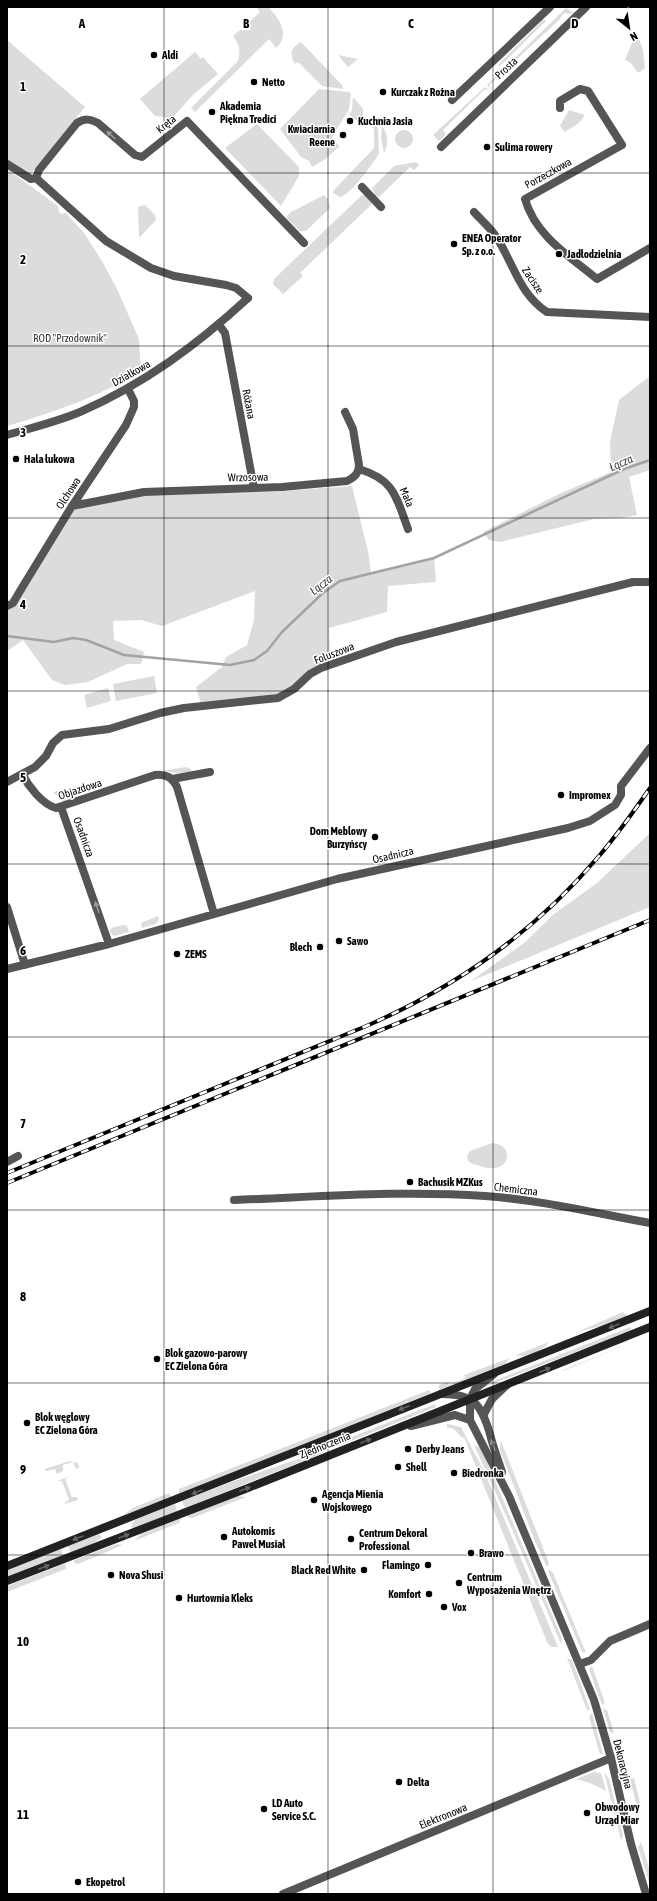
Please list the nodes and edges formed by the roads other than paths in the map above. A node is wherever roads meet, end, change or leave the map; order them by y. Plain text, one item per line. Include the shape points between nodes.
1 (550, 7) edge
2 (586, 7) edge
3 (452, 100) dead end
4 (560, 108) dead end
5 (441, 146) dead end
6 (7, 164) edge
7 (36, 178) junction
8 (362, 187) dead end
9 (381, 207) dead end
10 (474, 212) dead end
11 (304, 243) dead end
12 (650, 248) edge
13 (650, 317) edge
14 (219, 325) junction
15 (128, 389) junction
16 (345, 412) dead end
17 (7, 435) edge
18 (359, 470) junction
19 (254, 488) junction
20 (72, 506) junction
21 (408, 529) dead end
22 (650, 582) edge
23 (7, 606) edge
24 (650, 748) edge
25 (210, 772) dead end
26 (22, 774) junction
27 (172, 779) junction
28 (7, 782) edge
29 (61, 807) junction
30 (7, 907) edge
31 (214, 914) junction
32 (110, 944) junction
33 (25, 965) junction
34 (7, 969) edge
35 (18, 1156) dead end
36 (7, 1162) edge
37 (234, 1200) dead end
38 (650, 1223) edge
39 (650, 1311) edge
40 (650, 1316) edge
41 (635, 1317) junction
42 (650, 1327) edge
43 (500, 1371) junction
44 (508, 1384) junction
45 (440, 1394) junction
46 (470, 1399) junction
47 (484, 1414) junction
48 (470, 1420) junction
49 (392, 1430) junction
50 (510, 1496) junction
51 (7, 1566) edge
52 (7, 1581) edge
53 (650, 1624) edge
54 (580, 1664) junction
55 (611, 1758) junction
56 (283, 1894) edge
57 (646, 1894) edge

1 - 3 street, Prosta
2 - 5 street, Prosta
4 - 12 street, Porzeczkowa via 560,101 580,89 588,91 622,145 524,199 531,217 542,233 597,279
6 - 7 street via 31,179
11 -> 7 street, Kręta via 187,121 142,157 134,155 92,120 84,119 59,145 39,170
7 - 14 street, Działkowa via 106,240 152,268 174,276 236,288 248,298
8 - 9 street
10 - 13 street, Zacisze via 496,236 526,292 547,312
14 - 15 street, Działkowa via 172,361
14 - 19 street, Różana via 224,333
15 - 17 street, Działkowa via 79,412
15 - 20 street, Olchowa via 134,407 126,425
16 - 18 street via 353,430
18 - 19 street, Wrzosowa via 355,477 348,481
18 - 21 street, Mała via 377,476 389,484
19 - 20 street, Wrzosowa via 144,492
20 - 23 street, Olchowa via 13,603
22 - 26 street, Foluszowa via 633,582 396,642 321,668 278,698 184,708 109,729 62,735 40,762
24 - 31 street, Osadnicza via 621,786 621,795 615,805 590,821 337,879
25 - 27 street, Objazdowa
26 - 28 street
26 - 29 street, Objazdowa via 44,801 50,806
27 - 29 street, Objazdowa via 162,774 155,775
27 - 31 street
32 -> 29 street, Osadnicza
30 - 33 street
31 - 32 street, Osadnicza
32 - 33 street, Osadnicza
33 - 34 street, Osadnicza
35 - 36 street
37 - 38 street, Chemiczna via 394,1194 474,1195 536,1202
39 - 41 main road, Zjednoczenia
40 - 41 street, Zjednoczenia
41 -> 43 main road, Zjednoczenia
44 -> 42 main road, Zjednoczenia
43 - 45 main road, Zjednoczenia
43 - 46 street via 481,1384
44 - 46 main road, Zjednoczenia
44 - 47 street via 492,1399
45 - 46 street via 461,1395
45 -> 51 main road, Zjednoczenia
46 - 47 street, Dekoracyjna
46 - 48 street, Dekoracyjna
46 - 49 main road, Zjednoczenia
50 -> 47 street, Dekoracyjna
48 - 49 street via 455,1415
48 - 50 street, Dekoracyjna
52 -> 49 main road, Zjednoczenia
50 - 54 street, Dekoracyjna
53 - 54 street via 610,1641 591,1660
54 - 55 street, Dekoracyjna via 594,1700
55 - 56 street, Elektronowa
55 - 57 street, Dekoracyjna via 631,1844

